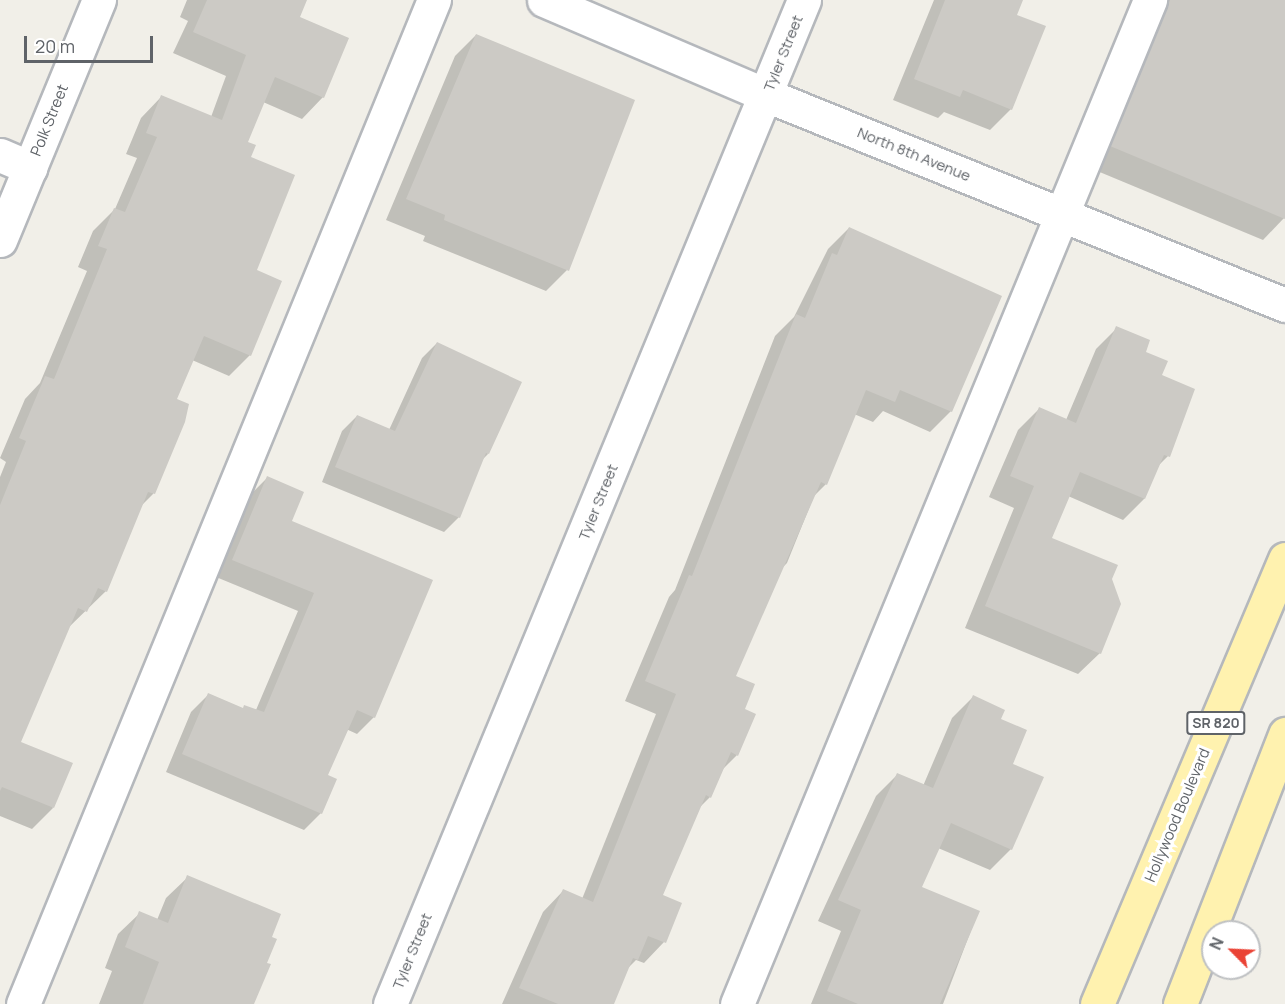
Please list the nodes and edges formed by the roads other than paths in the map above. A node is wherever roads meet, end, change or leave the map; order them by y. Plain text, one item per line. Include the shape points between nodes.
1 (99, 0) edge
2 (434, 0) edge
3 (544, 0) edge
4 (804, 0) edge
5 (1149, 0) edge
6 (766, 95) junction
7 (0, 155) edge
8 (30, 168) junction
9 (1062, 212) junction
10 (0, 240) edge
11 (1285, 305) edge
12 (1285, 559) edge
13 (1285, 734) edge
14 (23, 1004) edge
15 (390, 1004) edge
16 (737, 1004) edge
17 (1097, 1004) edge
18 (1179, 1004) edge

1 - 8 street, Polk Street
2 - 14 street
3 - 6 street, North 8th Avenue
4 - 6 street, Tyler Street
5 - 9 street
6 - 9 street, North 8th Avenue
6 - 15 street, Tyler Street
7 - 8 street
8 - 10 street, Polk Street
9 - 11 street, North 8th Avenue
9 - 16 street
12 - 17 main road, Hollywood Boulevard / SR 820
13 - 18 main road

